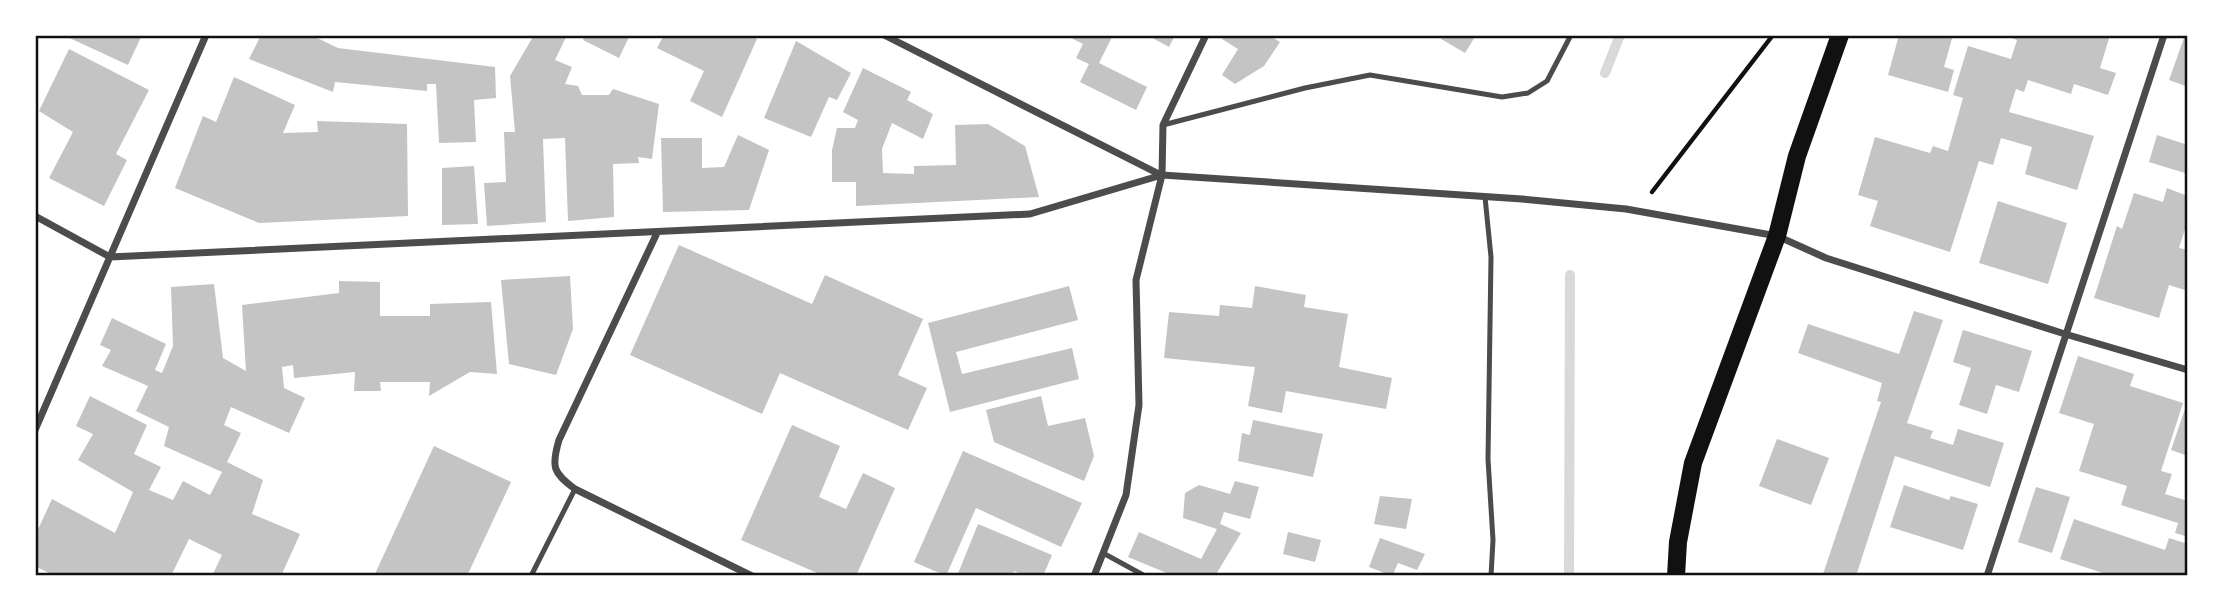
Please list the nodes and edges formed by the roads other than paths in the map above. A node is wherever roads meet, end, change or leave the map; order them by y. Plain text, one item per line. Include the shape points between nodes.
1 (206, 35) edge
2 (884, 35) edge
3 (1206, 35) edge
4 (1571, 35) edge
5 (1840, 35) edge
6 (2164, 35) edge
7 (1163, 125) junction
8 (1162, 175) junction
9 (1485, 197) junction
10 (35, 216) edge
11 (657, 233) junction
12 (1777, 236) junction
13 (110, 257) junction
14 (2064, 334) junction
15 (2188, 370) edge
16 (35, 430) edge
17 (575, 489) junction
18 (1103, 553) junction
19 (531, 576) edge
20 (752, 576) edge
21 (1094, 576) edge
22 (1145, 576) edge
23 (1491, 576) edge
24 (1676, 576) edge
25 (1987, 576) edge

1 - 13 street
2 - 8 street
3 - 7 street
4 - 7 lane via 1547,81 1528,93 1502,97 1370,75
5 - 12 main road via 1797,156
6 - 14 street
7 - 8 street
8 - 9 street
8 - 11 street via 1030,214
8 - 18 street via 1136,279 1139,405 1126,495
9 - 12 street via 1626,209
9 - 23 lane via 1491,257
10 - 13 street
11 - 13 street
11 - 17 street via 559,440 553,460 558,477
12 - 14 street via 1826,258
12 - 24 main road via 1693,463
13 - 16 street
14 - 15 street
14 - 25 street
17 - 19 lane
17 - 20 street
18 - 21 street
18 - 22 lane

